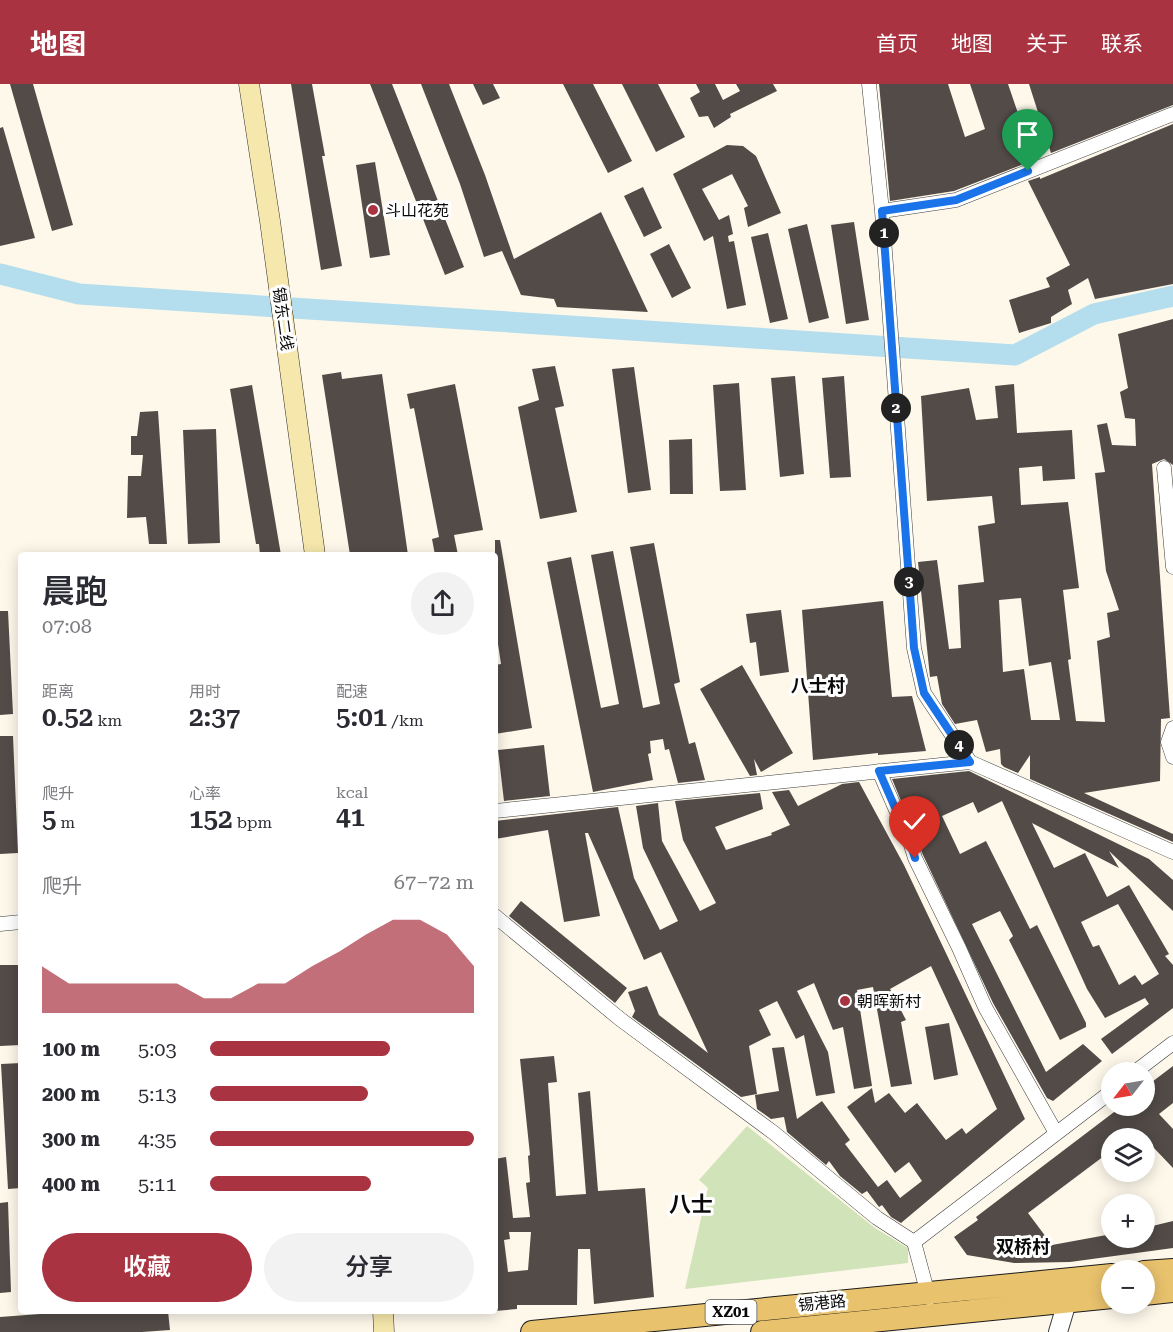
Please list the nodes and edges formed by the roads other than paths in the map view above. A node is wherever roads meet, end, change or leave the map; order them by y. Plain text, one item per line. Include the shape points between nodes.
1 (249, 84) edge
2 (869, 84) edge
3 (1173, 114) edge
4 (882, 211) junction
5 (1164, 468) dead end
6 (315, 552) edge
7 (1173, 567) edge
8 (1173, 728) edge
9 (1173, 757) edge
10 (970, 762) junction
11 (879, 771) junction
12 (498, 811) edge
13 (1173, 852) edge
14 (498, 918) edge
15 (18, 922) edge
16 (0, 924) edge
17 (1173, 1043) edge
18 (1148, 1062) edge
19 (1101, 1098) edge
20 (1056, 1133) junction
21 (914, 1242) junction
22 (1173, 1270) edge
23 (1155, 1271) edge
24 (1101, 1276) edge
25 (1173, 1291) edge
26 (929, 1293) junction
27 (1155, 1293) edge
28 (1101, 1298) edge
29 (1067, 1302) junction
30 (383, 1314) edge
31 (931, 1315) junction
32 (384, 1332) edge
33 (532, 1332) edge
34 (762, 1332) edge
35 (1058, 1332) edge

1 - 6 main road, 锡东二线
2 - 4 street
3 - 4 street via 956,200
4 - 10 street via 914,648 924,693
5 - 7 street
8 - 9 street via 1168,742
10 - 11 street
10 - 13 street
11 - 12 street
11 - 20 street via 985,1007
14 - 21 street via 620,1019
15 - 16 street
17 - 18 street
19 - 20 street
20 - 21 street
21 - 26 street
22 - 23 main road
24 - 26 main road, 锡港路 / XZ01
25 - 27 main road
26 - 31 street
26 - 33 main road, 锡港路 / XZ01
28 - 29 main road, 锡港路 / XZ01
29 - 31 main road, 锡港路 / XZ01
29 - 35 street
30 - 32 main road
31 - 34 main road, 锡港路 / XZ01

